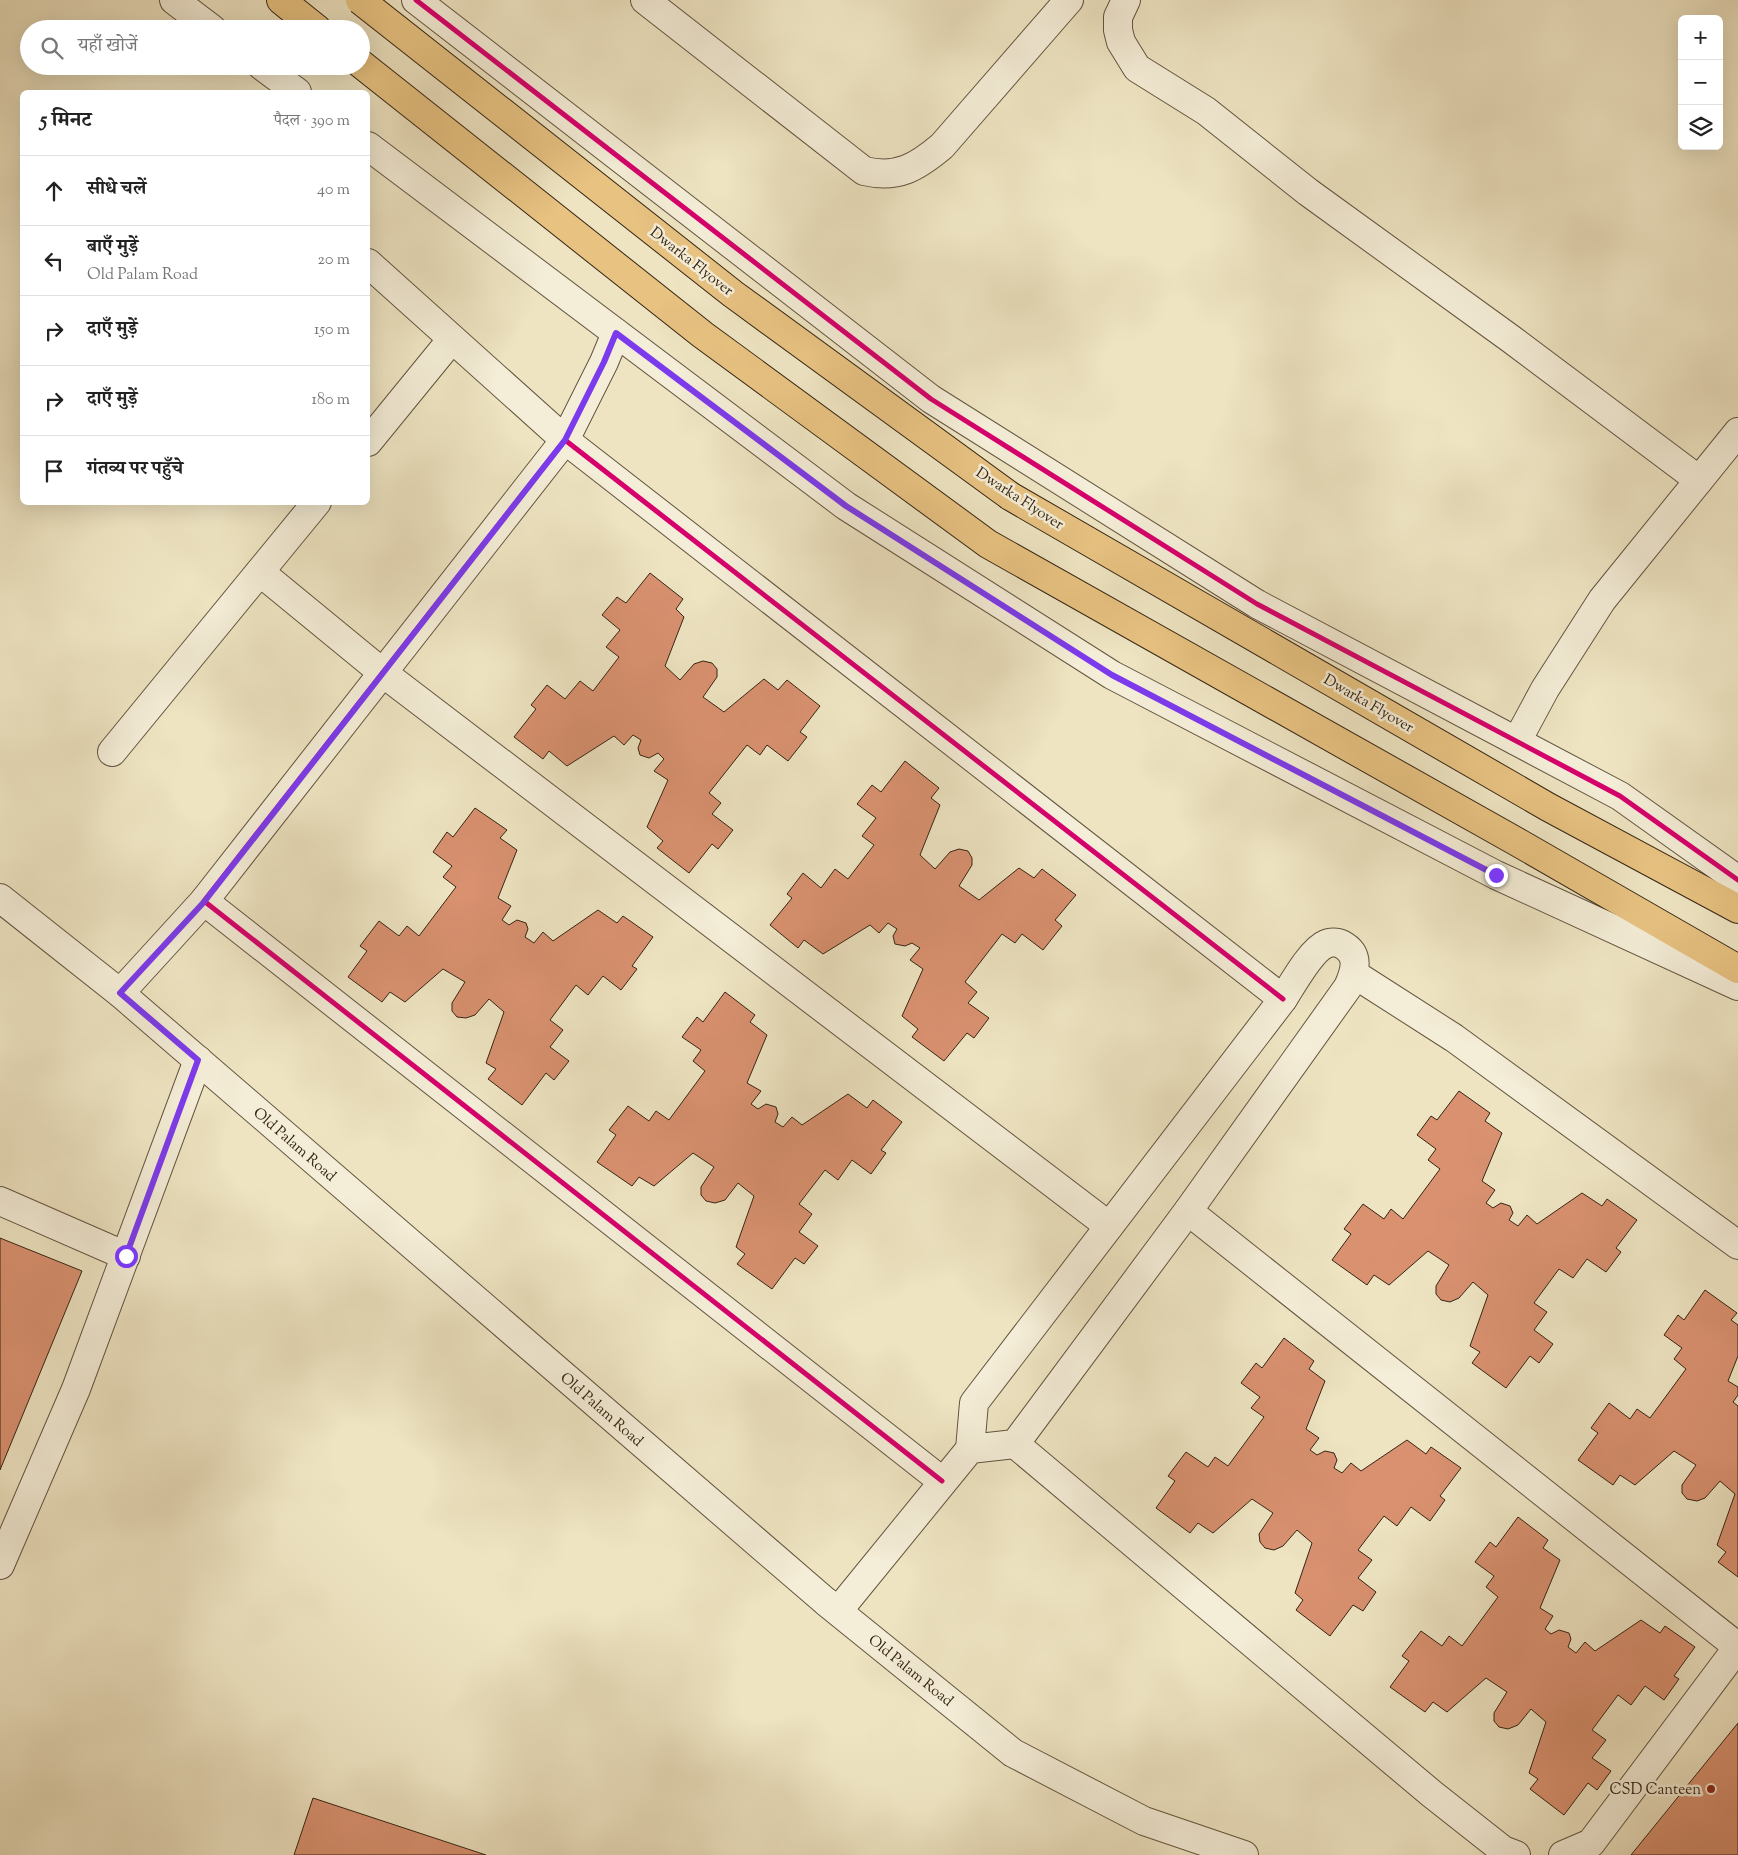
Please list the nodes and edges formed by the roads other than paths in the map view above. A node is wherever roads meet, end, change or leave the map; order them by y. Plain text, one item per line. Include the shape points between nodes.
1 (174, 0) edge
2 (281, 0) edge
3 (360, 0) edge
4 (416, 0) edge
5 (644, 0) edge
6 (1069, 0) edge
7 (1126, 0) edge
8 (200, 20) edge
9 (306, 20) edge
10 (370, 71) edge
11 (274, 75) edge
12 (294, 90) edge
13 (370, 148) edge
14 (370, 265) edge
15 (616, 333) junction
16 (452, 339) junction
17 (1738, 432) edge
18 (370, 440) edge
19 (565, 440) junction
20 (1699, 480) junction
21 (316, 505) edge
22 (260, 572) junction
23 (383, 672) junction
24 (1516, 741) junction
25 (112, 752) dead end
26 (1738, 880) edge
27 (0, 898) edge
28 (204, 902) junction
29 (1737, 908) edge
30 (1738, 969) edge
31 (1354, 974) junction
32 (1738, 986) edge
33 (120, 993) junction
34 (1283, 999) junction
35 (198, 1060) junction
36 (0, 1201) edge
37 (1188, 1211) junction
38 (1109, 1226) junction
39 (1738, 1245) edge
40 (126, 1256) junction
41 (1014, 1444) junction
42 (970, 1449) junction
43 (942, 1481) junction
44 (0, 1565) edge
45 (838, 1612) junction
46 (1738, 1647) edge
47 (1244, 1855) edge
48 (1516, 1855) edge
49 (1562, 1855) edge

1 - 8 street
2 - 9 main road
3 - 29 main road, Dwarka Flyover, bridge via 733,294 1010,496 1548,807
4 - 24 street via 931,399 1257,604
5 - 6 street via 864,171 879,175 919,165 942,146
7 - 20 street via 1118,17 1118,30 1121,42 1137,68 1206,111 1308,192
10 - 30 main road via 703,335 988,544
11 - 12 street
13 - 15 street
14 - 16 street
15 - 19 street
15 - 32 street via 846,506 1112,675 1496,875
16 - 18 street
16 - 19 street
17 - 20 street
19 - 23 street
19 - 34 street
20 - 24 street via 1602,600 1544,689
21 - 22 street
22 - 23 street
22 - 25 street
23 - 28 street
23 - 38 street
24 - 26 street via 1620,796
27 - 33 street, Old Palam Road
28 - 33 street
28 - 43 street
31 - 34 street via 1356,959 1349,948 1338,942 1326,944 1313,956
31 - 37 street via 1344,994
31 - 39 street via 1454,1038
33 - 35 street, Old Palam Road
34 - 38 street
35 - 40 street
35 - 45 street, Old Palam Road
36 - 40 street
37 - 41 street
37 - 46 street
38 - 42 street via 974,1403
40 - 44 street via 76,1389
41 - 42 street
41 - 48 street via 1432,1794 1503,1850
42 - 43 street
43 - 45 street
45 - 47 street, Old Palam Road via 1014,1753 1144,1820
46 - 49 street via 1591,1843

